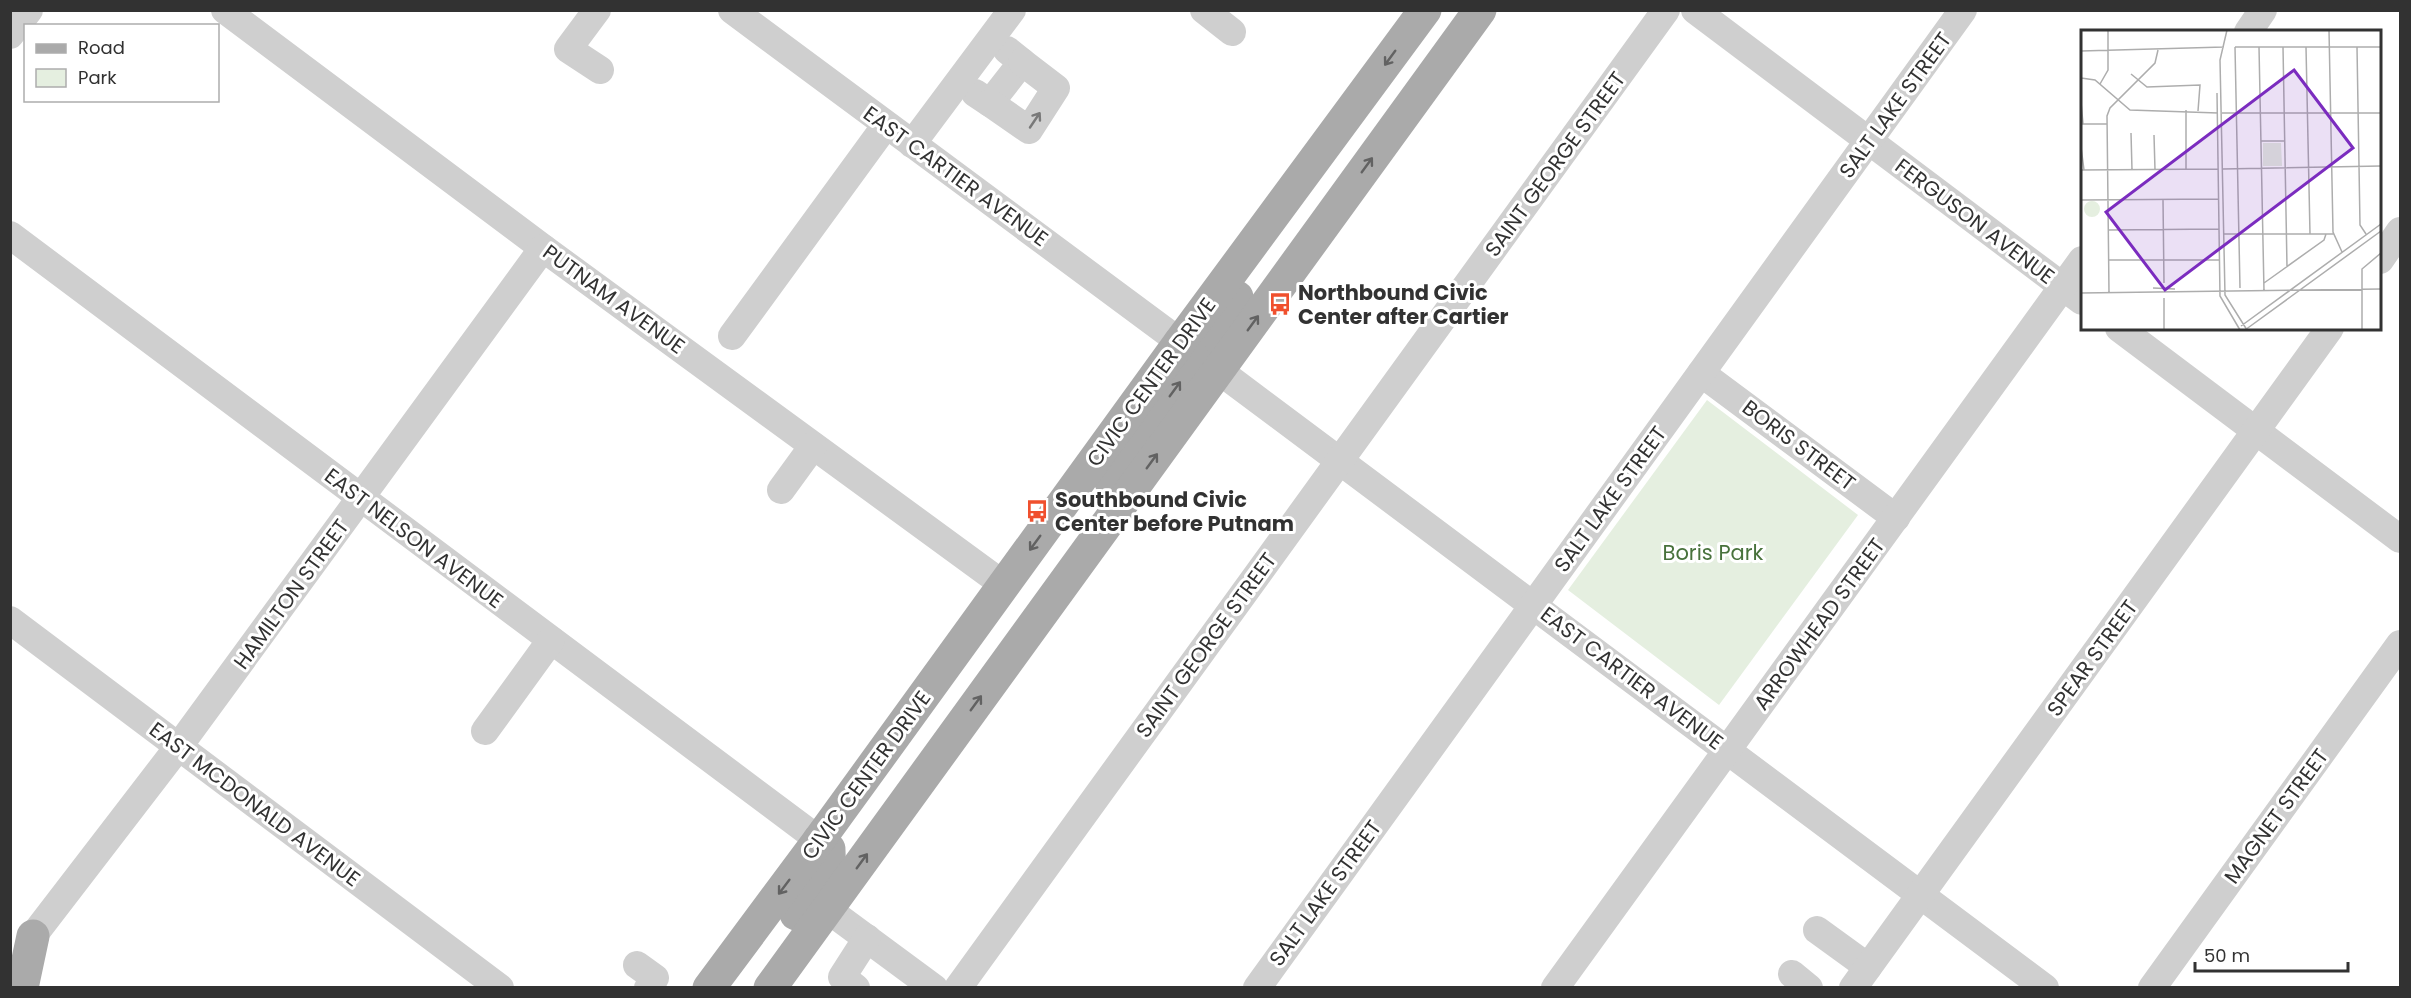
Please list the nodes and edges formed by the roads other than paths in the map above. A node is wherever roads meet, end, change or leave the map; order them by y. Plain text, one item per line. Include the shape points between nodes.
1 (29, 10) edge
2 (225, 10) edge
3 (597, 10) edge
4 (732, 10) edge
5 (1012, 10) edge
6 (1204, 10) edge
7 (1425, 10) edge
8 (1666, 10) edge
9 (1695, 10) edge
10 (1963, 10) edge
11 (2263, 10) edge
12 (1474, 16) edge
13 (2249, 30) edge
14 (1232, 32) dead end
15 (10, 35) edge
16 (991, 38) junction
17 (1023, 62) junction
18 (600, 70) dead end
19 (958, 82) junction
20 (990, 103) junction
21 (886, 125) junction
22 (1869, 141) junction
23 (912, 144) junction
24 (1316, 158) junction
25 (2400, 231) edge
26 (10, 235) edge
27 (543, 248) junction
28 (2381, 258) edge
29 (2081, 264) edge
30 (2073, 294) edge
31 (2122, 330) edge
32 (2329, 330) edge
33 (732, 336) dead end
34 (1180, 342) junction
35 (1218, 370) junction
36 (1701, 373) junction
37 (2256, 431) junction
38 (813, 446) junction
39 (1340, 460) junction
40 (781, 490) dead end
41 (360, 498) junction
42 (1896, 518) junction
43 (2400, 539) edge
44 (1078, 562) junction
45 (1004, 585) junction
46 (1534, 605) junction
47 (10, 620) edge
48 (551, 640) junction
49 (2400, 644) edge
50 (485, 731) dead end
51 (179, 746) junction
52 (1727, 750) junction
53 (819, 840) junction
54 (1921, 895) junction
55 (827, 909) junction
56 (1817, 930) dead end
57 (867, 938) junction
58 (22, 943) edge
59 (1861, 977) edge
60 (19, 979) edge
61 (774, 983) edge
62 (500, 987) edge
63 (710, 987) edge
64 (856, 987) edge
65 (934, 987) edge
66 (958, 987) edge
67 (1257, 987) edge
68 (1555, 987) edge
69 (2045, 987) edge
70 (2152, 987) edge

1 - 15 street
2 - 27 street, PUTNAM AVENUE
3 - 18 street via 568,49
4 - 21 street, EAST CARTIER AVENUE
5 - 16 street
6 - 14 street
7 -> 24 main road, CIVIC CENTER DRIVE
8 - 39 street, SAINT GEORGE STREET
9 - 22 street, FERGUSON AVENUE
10 - 22 street, SALT LAKE STREET
11 - 13 street
35 -> 12 main road
16 - 17 street
16 - 19 street
17 - 20 street
20 -> 17 street via 1029,130 1056,88
19 - 20 street
19 - 23 street
21 - 23 street, EAST CARTIER AVENUE
21 - 33 street
22 - 30 street, FERGUSON AVENUE
22 - 36 street, SALT LAKE STREET
23 - 34 street, EAST CARTIER AVENUE
24 - 34 main road, CIVIC CENTER DRIVE
24 - 35 main road via 1319,177 1306,201 1220,322 1208,345 1208,357
25 - 28 street
26 - 41 street, EAST NELSON AVENUE
27 - 38 street, PUTNAM AVENUE
27 - 41 street, HAMILTON STREET
29 - 30 street, ARROWHEAD STREET
30 - 42 street, ARROWHEAD STREET
31 - 37 street
32 - 37 street, SPEAR STREET
44 -> 34 main road via 1073,540 1079,525 1189,370 1193,358
34 -> 45 main road, CIVIC CENTER DRIVE
35 - 39 street, EAST CARTIER AVENUE
44 -> 35 main road
36 - 42 street, BORIS STREET
36 - 46 street, SALT LAKE STREET
37 - 43 street
37 - 54 street, SPEAR STREET
38 - 40 street
38 - 45 street, PUTNAM AVENUE
39 - 46 street, EAST CARTIER AVENUE
39 - 66 street, SAINT GEORGE STREET
41 - 48 street, EAST NELSON AVENUE
41 - 51 street, HAMILTON STREET
42 - 52 street, ARROWHEAD STREET
55 -> 44 main road
45 - 53 main road, CIVIC CENTER DRIVE
46 - 52 street, EAST CARTIER AVENUE
46 - 67 street, SALT LAKE STREET
47 - 51 street, EAST MCDONALD AVENUE
48 - 50 street
48 - 53 street, EAST NELSON AVENUE
49 - 70 street, MAGNET STREET
51 - 58 street, HAMILTON STREET
51 - 62 street, EAST MCDONALD AVENUE
52 - 54 street, EAST CARTIER AVENUE
52 - 68 street, ARROWHEAD STREET
53 - 61 main road via 829,849 830,860 773,946
53 -> 63 main road, CIVIC CENTER DRIVE
54 - 59 street, SPEAR STREET
54 - 69 street, EAST CARTIER AVENUE
55 - 57 street
55 - 61 main road
56 - 59 street
57 - 64 street via 842,977
57 - 65 street
58 - 60 main road

